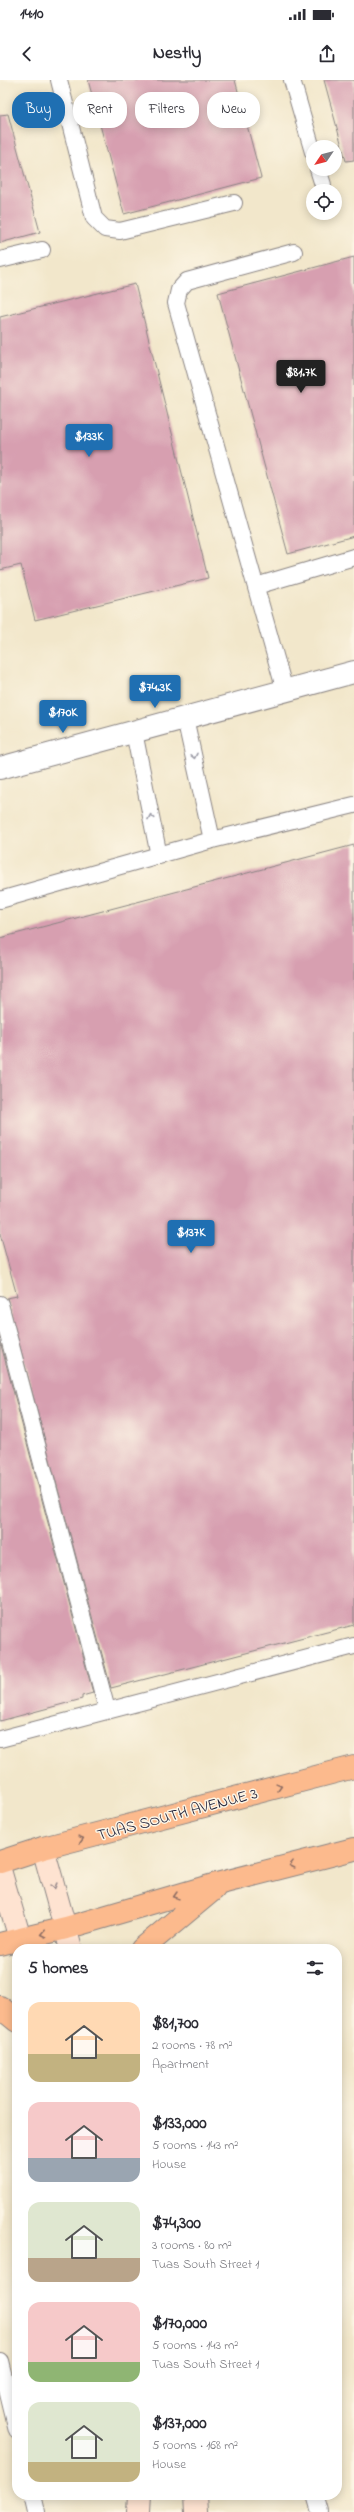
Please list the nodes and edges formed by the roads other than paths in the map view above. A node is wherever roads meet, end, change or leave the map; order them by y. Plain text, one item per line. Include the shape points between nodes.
1 (59, 80) edge
2 (292, 80) edge
3 (310, 140) edge
4 (234, 203) dead end
5 (42, 250) dead end
6 (294, 252) dead end
7 (0, 260) edge
8 (354, 557) edge
9 (256, 586) junction
10 (354, 672) edge
11 (285, 691) junction
12 (185, 718) junction
13 (134, 732) junction
14 (0, 768) edge
15 (354, 805) edge
16 (212, 840) junction
17 (159, 856) junction
18 (0, 900) edge
19 (0, 1304) edge
20 (354, 1646) edge
21 (108, 1710) junction
22 (0, 1739) edge
23 (354, 1767) edge
24 (43, 1848) junction
25 (354, 1849) edge
26 (0, 1862) edge
27 (0, 1870) edge
28 (219, 1884) junction
29 (66, 1928) junction
30 (14, 1944) edge
31 (70, 1944) edge
32 (148, 1944) edge
33 (0, 2007) edge
34 (12, 2017) edge
35 (0, 2361) edge
36 (12, 2410) edge
37 (34, 2500) edge
38 (139, 2500) edge
39 (195, 2500) edge
40 (316, 2500) edge
41 (37, 2512) edge
42 (138, 2512) edge
43 (196, 2512) edge
44 (320, 2512) edge

1 - 4 lane via 94,218 105,229 120,231
2 - 3 lane
5 - 7 lane
6 - 9 lane via 187,281 178,290 176,303
8 - 9 lane
9 - 11 lane
10 - 11 street
11 - 12 street
12 - 13 street
12 -> 16 lane
13 - 14 street
17 -> 13 lane
15 - 16 lane
16 - 17 lane
17 - 18 lane
19 - 21 lane
20 - 21 lane
21 - 22 lane
24 -> 23 main road, TUAS SOUTH AVENUE 3
24 - 26 main road, TUAS SOUTH AVENUE 3
24 -> 29 main road
25 -> 28 main road
27 - 30 main road
28 -> 29 main road
28 - 32 main road
29 -> 30 main road
29 - 31 main road
33 - 34 main road
35 - 36 lane
37 - 41 lane
38 - 42 main road
39 - 43 main road
40 - 44 lane

